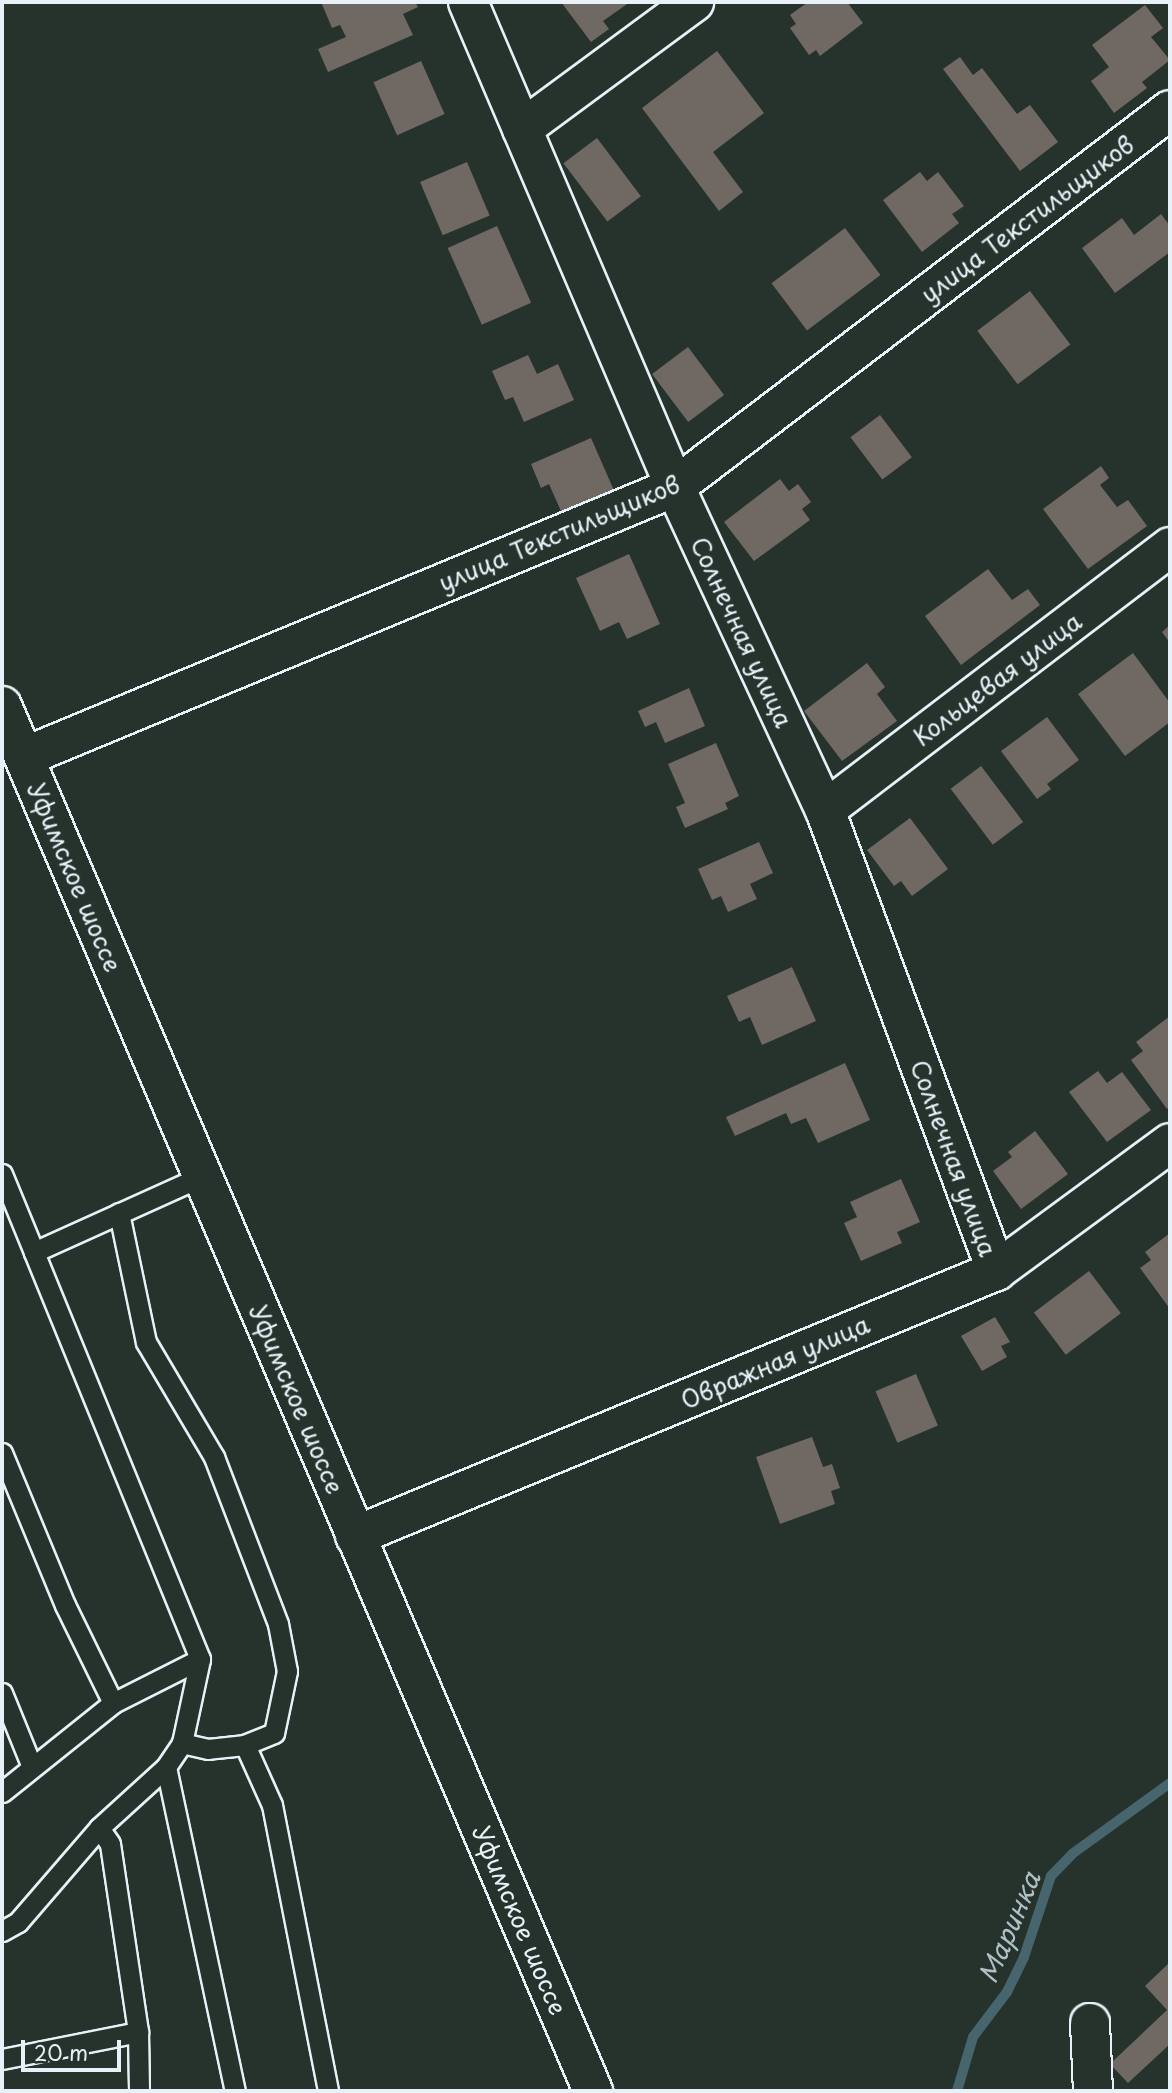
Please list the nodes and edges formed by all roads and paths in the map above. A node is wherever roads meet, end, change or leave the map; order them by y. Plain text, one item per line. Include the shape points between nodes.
1 (468, 2) edge
2 (694, 2) edge
3 (1170, 110) edge
4 (522, 129) junction
5 (675, 487) junction
6 (1170, 547) edge
7 (2, 706) edge
8 (24, 757) junction
9 (825, 810) junction
10 (1170, 1143) edge
11 (2, 1174) edge
12 (202, 1176) junction
13 (119, 1213) junction
14 (34, 1252) junction
15 (996, 1270) junction
16 (2, 1453) edge
17 (355, 1536) junction
18 (200, 1659) junction
19 (2, 1693) edge
20 (113, 1703) junction
21 (182, 1743) junction
22 (245, 1745) junction
23 (32, 1767) junction
24 (166, 1767) junction
25 (2, 1792) edge
26 (99, 1828) junction
27 (2, 1931) edge
28 (1090, 2023) dead end
29 (138, 2032) junction
30 (2, 2059) edge
31 (139, 2091) edge
32 (234, 2091) edge
33 (328, 2091) edge
34 (593, 2091) edge
35 (1093, 2091) edge

1 - 4 street, Солнечная улица
2 - 4 street
3 - 5 street, улица Текстильщиков
4 - 5 street, Солнечная улица
5 - 8 street, улица Текстильщиков
5 - 9 street, Солнечная улица
6 - 9 street, Кольцевая улица
7 - 8 street, Уфимское шоссе
8 - 12 street, Уфимское шоссе
9 - 15 street, Солнечная улица
10 - 15 street, Овражная улица
11 - 14 lane
12 - 13 lane
12 - 17 street, Уфимское шоссе
13 - 14 lane
13 - 22 lane via 146,1342 214,1457 278,1624 288,1671 282,1712 274,1733
14 - 18 lane
15 - 17 street, Овражная улица
16 - 20 lane via 65,1605
17 - 34 street, Уфимское шоссе
18 - 20 lane
18 - 21 lane
19 - 23 lane
20 - 23 lane
21 - 22 lane via 208,1749
21 - 24 lane
22 - 33 lane via 272,1805
23 - 25 lane
24 - 26 lane
24 - 32 lane
26 - 27 lane via 18,1922
26 - 29 lane via 110,1844
28 - 35 street
29 - 30 lane
29 - 31 lane

